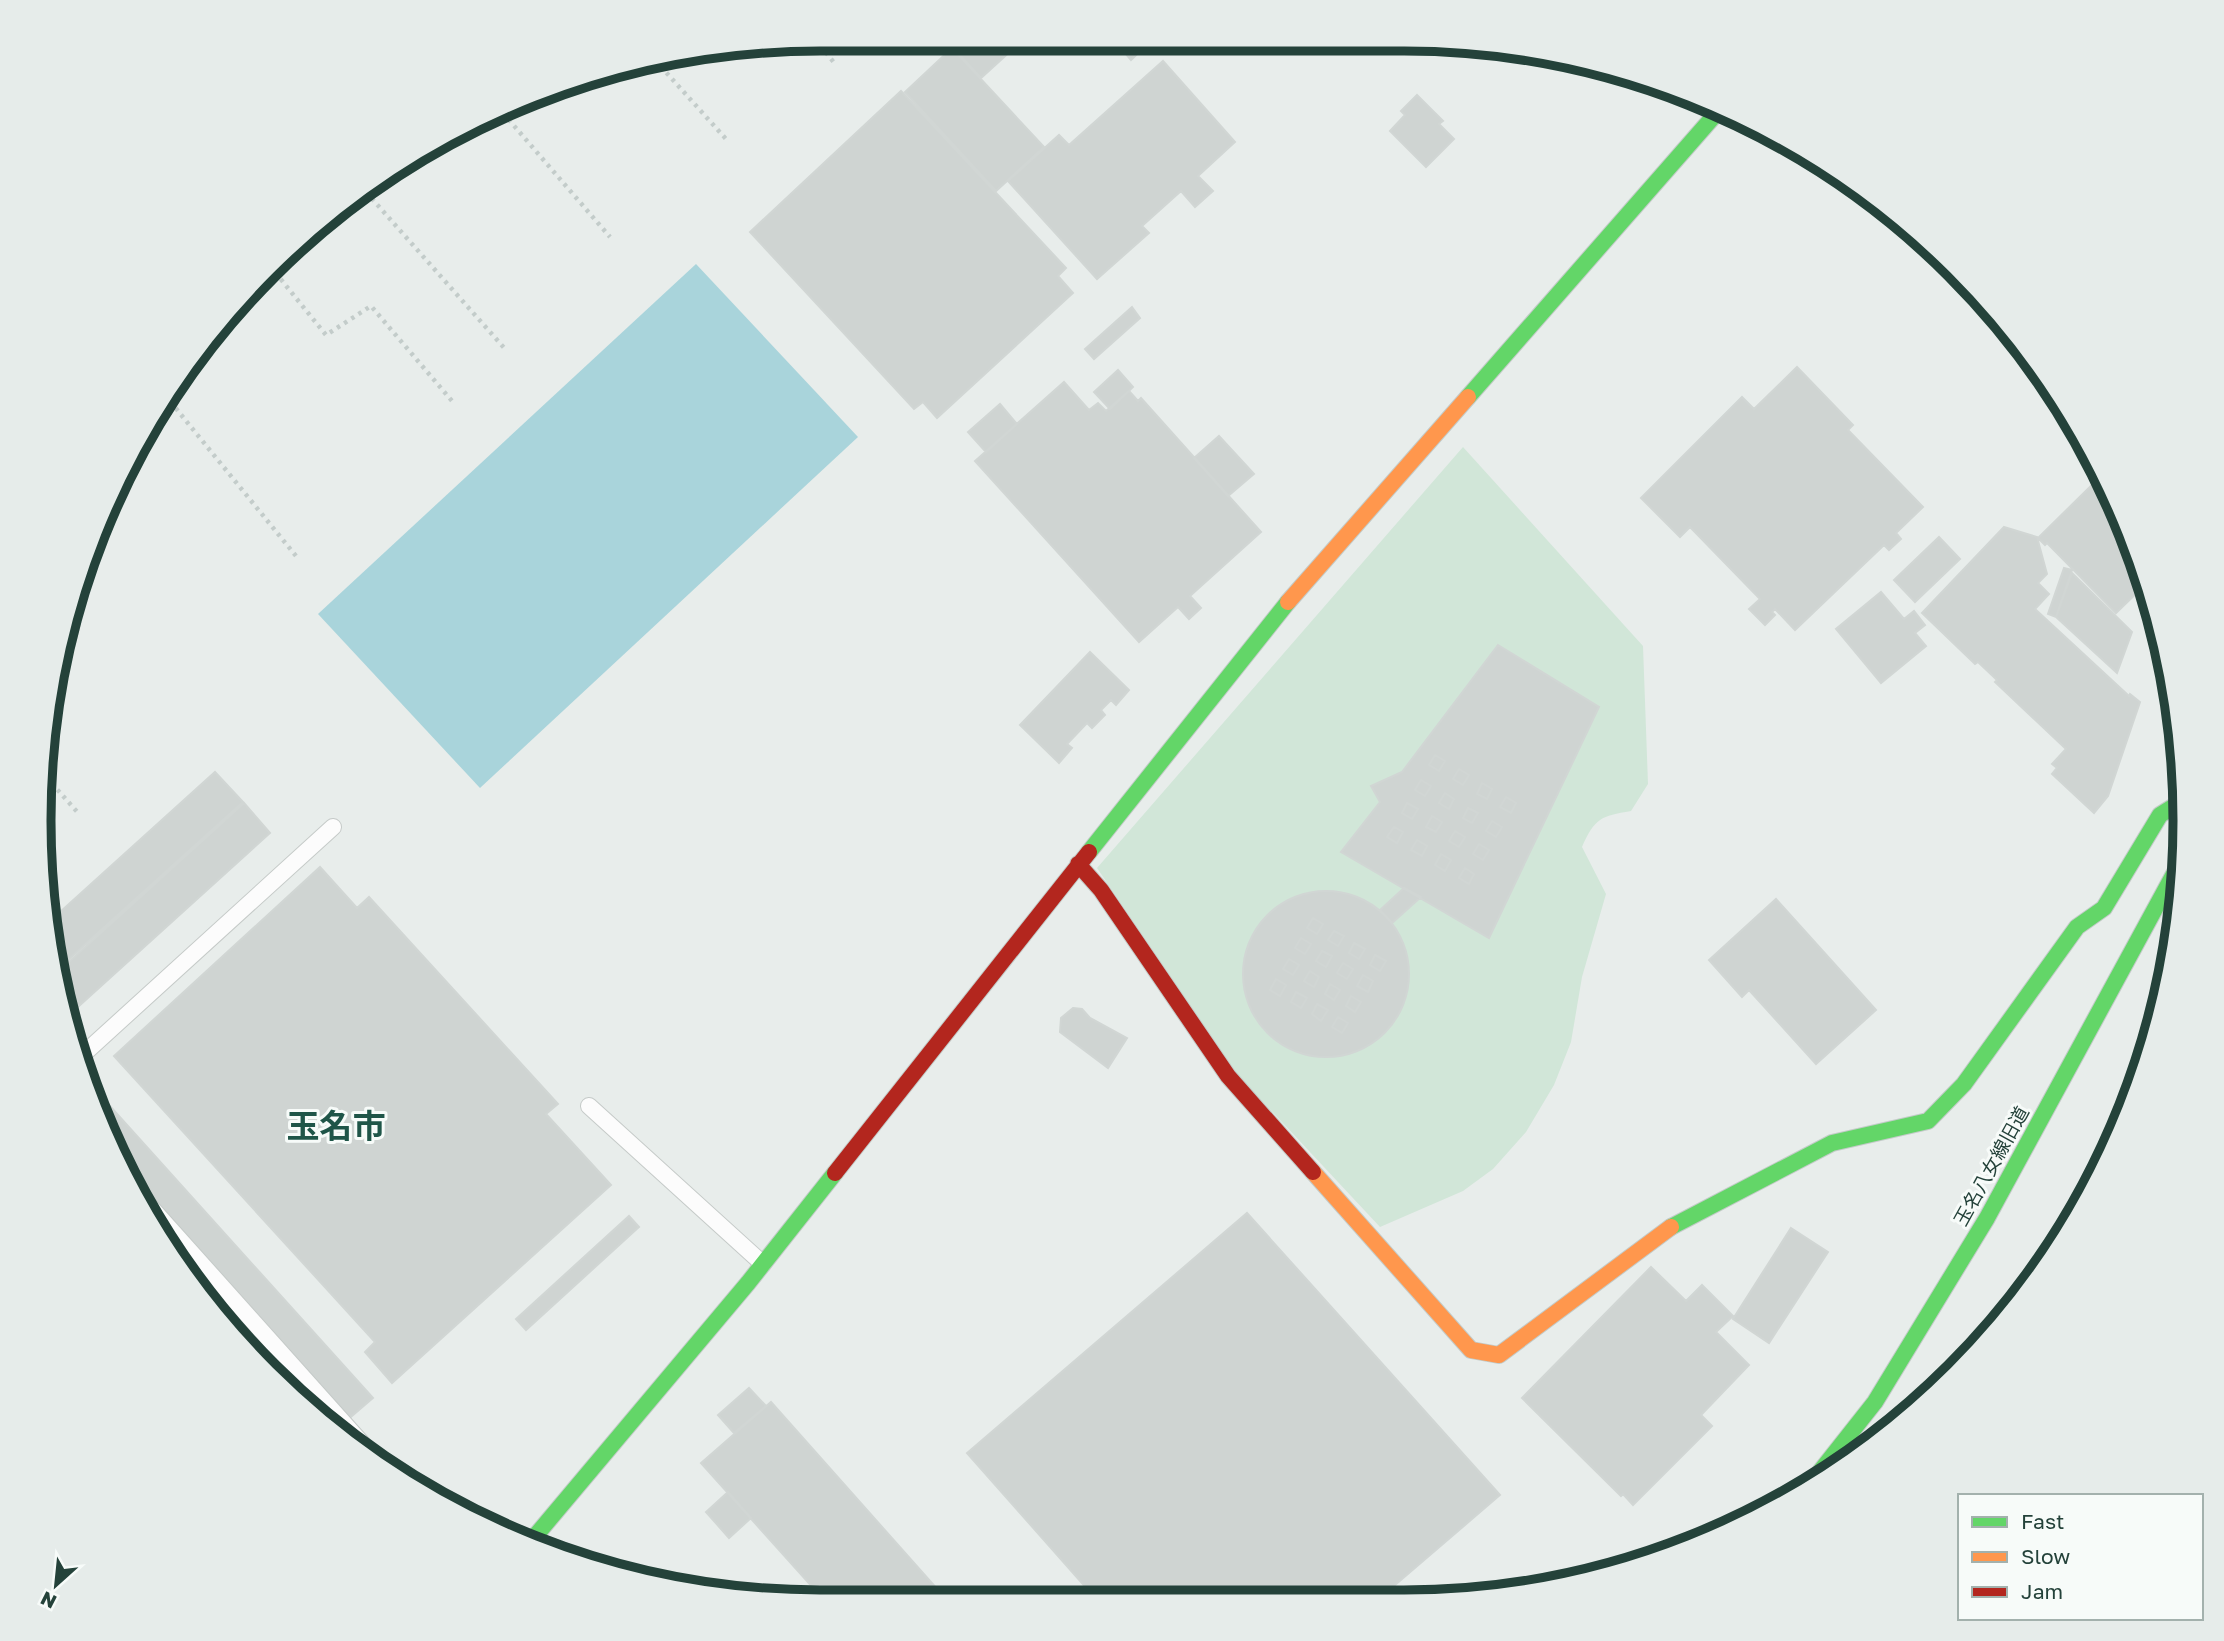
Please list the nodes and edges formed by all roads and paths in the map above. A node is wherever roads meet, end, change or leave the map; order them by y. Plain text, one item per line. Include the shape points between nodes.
1 (825, 51) edge
2 (836, 65) dead end
3 (662, 68) edge
4 (1714, 116) edge
5 (507, 118) edge
6 (726, 139) dead end
7 (370, 197) edge
8 (610, 237) dead end
9 (277, 275) edge
10 (506, 350) dead end
11 (452, 401) dead end
12 (173, 405) edge
13 (296, 556) dead end
14 (52, 782) edge
15 (2173, 807) edge
16 (80, 815) dead end
17 (333, 827) dead end
18 (1078, 863) junction
19 (2171, 879) edge
20 (87, 1051) edge
21 (589, 1106) dead end
22 (165, 1223) edge
23 (763, 1264) junction
24 (348, 1428) edge
25 (1826, 1464) edge
26 (536, 1536) edge

1 - 2 path
3 - 6 path
4 - 18 street via 1270,623
5 - 8 path
7 - 10 path
9 - 11 path via 326,335 371,306
12 - 13 path
14 - 16 path
15 - 18 street via 2160,816 2104,908 2077,927 1964,1084 1928,1121 1832,1143 1675,1223 1499,1354 1471,1350 1227,1076
17 - 20 lane
18 - 23 street
19 - 25 street, 玉名八女線旧道 via 1987,1218 1875,1402
21 - 23 lane
22 - 24 lane
23 - 26 street

